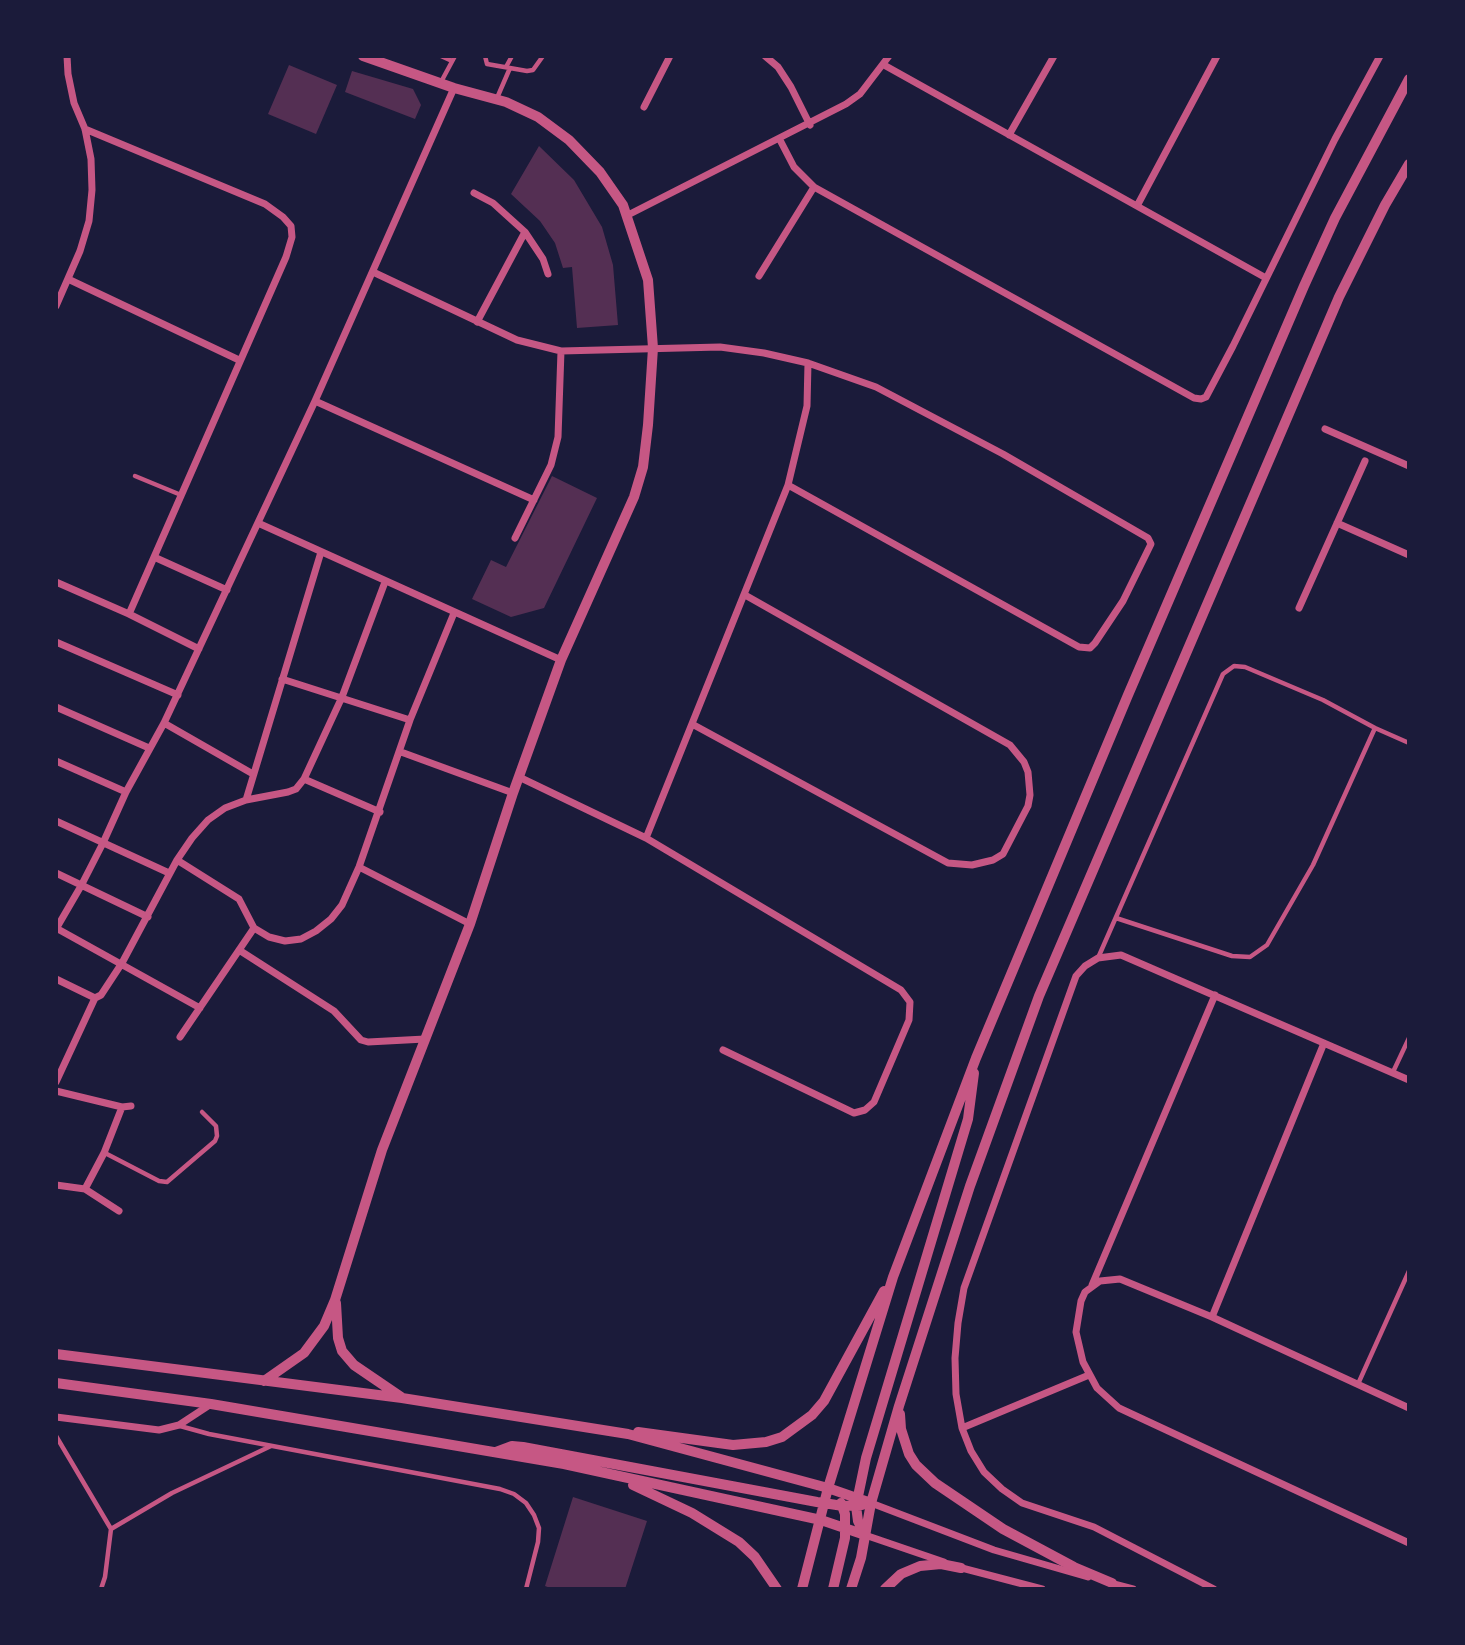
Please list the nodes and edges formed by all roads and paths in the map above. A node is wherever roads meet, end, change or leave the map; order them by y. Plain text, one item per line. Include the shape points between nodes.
1 (67, 56) edge
2 (363, 56) edge
3 (441, 56) edge
4 (485, 56) edge
5 (513, 56) edge
6 (543, 56) edge
7 (670, 56) edge
8 (765, 56) edge
9 (888, 56) edge
10 (1054, 56) edge
11 (1217, 56) edge
12 (1380, 56) edge
13 (454, 59) edge
14 (884, 65) junction
15 (508, 68) junction
16 (1409, 79) edge
17 (441, 83) junction
18 (454, 88) junction
19 (497, 99) junction
20 (644, 107) dead end
21 (810, 125) junction
22 (85, 129) junction
23 (1009, 135) junction
24 (780, 140) junction
25 (1409, 164) edge
26 (814, 187) junction
27 (474, 193) dead end
28 (1137, 206) junction
29 (626, 216) junction
30 (525, 232) junction
31 (373, 272) junction
32 (548, 274) dead end
33 (759, 276) dead end
34 (1266, 278) junction
35 (68, 279) junction
36 (56, 306) edge
37 (477, 322) junction
38 (653, 348) junction
39 (561, 351) junction
40 (239, 360) junction
41 (808, 363) junction
42 (315, 401) junction
43 (1325, 429) dead end
44 (1365, 461) dead end
45 (1409, 466) edge
46 (135, 476) dead end
47 (788, 485) junction
48 (181, 495) junction
49 (534, 500) junction
50 (258, 523) junction
51 (1337, 523) junction
52 (515, 538) dead end
53 (321, 552) junction
54 (1409, 555) edge
55 (154, 557) junction
56 (56, 582) edge
57 (385, 582) junction
58 (227, 590) junction
59 (745, 596) junction
60 (1299, 608) dead end
61 (454, 612) junction
62 (129, 614) junction
63 (56, 642) edge
64 (199, 649) junction
65 (561, 660) junction
66 (282, 679) junction
67 (178, 695) junction
68 (342, 697) junction
69 (56, 707) edge
70 (410, 720) junction
71 (164, 723) junction
72 (692, 724) junction
73 (1375, 728) junction
74 (1409, 743) edge
75 (149, 748) junction
76 (401, 752) junction
77 (56, 761) edge
78 (253, 774) junction
79 (519, 777) junction
80 (304, 779) junction
81 (126, 792) junction
82 (513, 793) junction
83 (246, 800) junction
84 (380, 812) junction
85 (56, 821) edge
86 (646, 838) junction
87 (103, 844) junction
88 (177, 860) junction
89 (359, 867) junction
90 (56, 873) edge
91 (169, 873) junction
92 (82, 886) junction
93 (59, 916) edge
94 (148, 917) junction
95 (1116, 918) junction
96 (470, 924) junction
97 (56, 928) edge
98 (254, 928) junction
99 (239, 950) junction
100 (1098, 958) junction
101 (122, 963) junction
102 (56, 979) edge
103 (1215, 995) junction
104 (95, 998) junction
105 (200, 1008) junction
106 (180, 1037) dead end
107 (1409, 1038) edge
108 (425, 1039) junction
109 (1324, 1043) junction
110 (723, 1050) dead end
111 (975, 1058) junction
112 (1393, 1073) junction
113 (1409, 1080) edge
114 (56, 1082) edge
115 (56, 1090) edge
116 (131, 1105) dead end
117 (122, 1107) junction
118 (202, 1112) dead end
119 (104, 1153) junction
120 (56, 1185) edge
121 (85, 1189) junction
122 (119, 1211) dead end
123 (1409, 1271) edge
124 (892, 1277) junction
125 (1092, 1285) junction
126 (335, 1300) junction
127 (1212, 1317) junction
128 (56, 1354) edge
129 (1089, 1376) junction
130 (264, 1381) junction
131 (56, 1383) edge
132 (1358, 1385) junction
133 (402, 1398) junction
134 (211, 1404) junction
135 (899, 1406) junction
136 (1409, 1408) edge
137 (56, 1417) edge
138 (179, 1425) junction
139 (962, 1429) junction
140 (628, 1434) junction
141 (56, 1436) edge
142 (271, 1446) junction
143 (494, 1452) junction
144 (601, 1473) junction
145 (828, 1488) junction
146 (857, 1501) junction
147 (825, 1503) junction
148 (871, 1503) junction
149 (843, 1506) junction
150 (821, 1520) junction
151 (111, 1529) junction
152 (846, 1529) junction
153 (865, 1535) junction
154 (1409, 1543) edge
155 (961, 1567) junction
156 (1112, 1583) junction
157 (101, 1589) edge
158 (527, 1589) edge
159 (777, 1589) edge
160 (802, 1589) edge
161 (833, 1589) edge
162 (851, 1589) edge
163 (885, 1589) edge
164 (1042, 1589) edge
165 (1133, 1589) edge
166 (1214, 1589) edge

1 - 22 street via 74,103
2 - 17 street
3 - 13 lane
4 - 15 lane via 488,64
5 - 15 lane
6 - 15 lane via 533,70
7 - 20 street
8 - 21 street via 778,67
9 - 14 street
10 - 23 street
11 - 28 street
12 - 34 street
13 - 17 lane
14 - 21 street via 860,94
14 - 23 street
15 - 19 lane
16 - 111 street via 1304,286
17 - 18 street
18 - 19 street
18 - 31 street
19 - 29 street via 538,117 569,140 600,172
21 - 24 street
22 - 35 street via 91,159 89,221
22 - 40 street via 265,204 291,226 290,247
23 - 28 street
24 - 26 street via 794,167
24 - 29 street
25 - 135 street via 1339,297 1039,996 970,1186
26 - 33 street
26 - 34 street via 1194,398 1206,397
27 - 30 street via 494,203
28 - 34 street
29 - 38 street via 648,281
30 - 32 street
30 - 37 street
31 - 37 street
31 - 42 street
35 - 36 street
35 - 40 street
37 - 39 street via 517,340
38 - 39 street
38 - 41 street via 720,347
38 - 65 street via 643,467
39 - 49 street via 558,437
40 - 48 street
41 - 47 street via 807,406
41 - 47 street via 876,387 1003,454 1148,537 1151,544 1123,601 1095,643 1090,648 1079,647
42 - 49 street
42 - 50 street
43 - 45 street
44 - 51 street
46 - 48 lane
47 - 59 street
48 - 55 street
49 - 52 street
50 - 53 street
50 - 58 street
51 - 54 street
51 - 60 street
53 - 57 street
53 - 66 street
55 - 58 street
55 - 62 street
56 - 62 street
57 - 61 street
57 - 68 street
58 - 64 street
59 - 72 street
59 - 72 street via 1010,745 1028,772 1028,806 1003,854 972,865 948,863
61 - 65 street
61 - 70 street
62 - 64 street
63 - 67 street
64 - 67 street
65 - 79 street
66 - 68 street
66 - 78 street
67 - 71 street
68 - 70 street
68 - 80 street
69 - 75 street
70 - 76 street
71 - 75 street
71 - 78 street
72 - 86 street
73 - 74 lane
73 - 95 lane via 1313,865 1267,945 1250,957 1232,956
73 - 95 lane via 1245,667 1234,666 1223,674
75 - 81 street
76 - 82 street
76 - 84 street
77 - 81 street
78 - 83 street
79 - 82 street
79 - 86 street
80 - 83 street via 288,792
80 - 84 street
81 - 87 street
82 - 96 street
83 - 88 street via 225,807 208,820
84 - 89 street
85 - 87 street
86 - 110 street via 901,990 909,1002 909,1020 874,1102 855,1113
87 - 91 street
87 - 92 street
88 - 91 street
88 - 98 street via 239,899
89 - 96 street
89 - 98 street via 342,905 316,931 285,941
90 - 92 street
91 - 94 street
92 - 93 street
92 - 94 street
93 - 97 street
94 - 101 street
95 - 100 lane
96 - 108 street
97 - 101 street
98 - 99 street
99 - 105 street
99 - 108 street via 334,1011 361,1040
100 - 103 street via 1121,955 1134,959
100 - 139 street via 1076,976 964,1288 955,1358
101 - 104 street via 102,995
101 - 105 street
102 - 104 street
103 - 109 street
103 - 125 street
104 - 114 street
105 - 106 street
107 - 112 lane
108 - 126 street via 382,1150
109 - 112 street
109 - 127 street
111 - 124 street
111 - 146 street via 968,1119
112 - 113 street
115 - 117 street
116 - 117 street
117 - 119 street
118 - 119 lane via 216,1126 217,1136 170,1180 159,1181
119 - 121 street
120 - 121 street
121 - 122 street
123 - 132 lane
124 - 140 street via 824,1401 790,1432 766,1442 733,1445 648,1432
124 - 145 street
125 - 127 street via 1120,1279
125 - 129 street via 1081,1301 1076,1332
126 - 130 street via 324,1326 304,1353
126 - 133 street via 342,1351
127 - 132 street
128 - 130 street
129 - 139 street
129 - 154 street via 1107,1399 1132,1415
130 - 133 street
131 - 134 street
132 - 136 street
133 - 140 street
134 - 138 street
134 - 143 street
135 - 148 street
135 - 156 street via 904,1442 925,1475 1003,1529
137 - 138 street via 149,1430
138 - 142 lane
139 - 166 street via 984,1472 1022,1503 1094,1527
140 - 145 street
141 - 151 lane
142 - 151 lane via 172,1493
142 - 158 lane via 514,1494 526,1503 539,1528
143 - 144 street
143 - 147 street via 523,1447
144 - 150 street
144 - 159 street via 662,1498 739,1542
145 - 146 street
145 - 147 street
145 - 149 street
146 - 148 street
146 - 149 street
146 - 153 street via 858,1521
147 - 149 street
147 - 150 street
148 - 153 street
148 - 156 street via 994,1550
149 - 152 street
150 - 152 street
150 - 160 street
151 - 157 lane
152 - 153 street
152 - 161 street
153 - 155 street
153 - 162 street
155 - 163 street via 920,1566 901,1574
155 - 164 street
156 - 165 street

